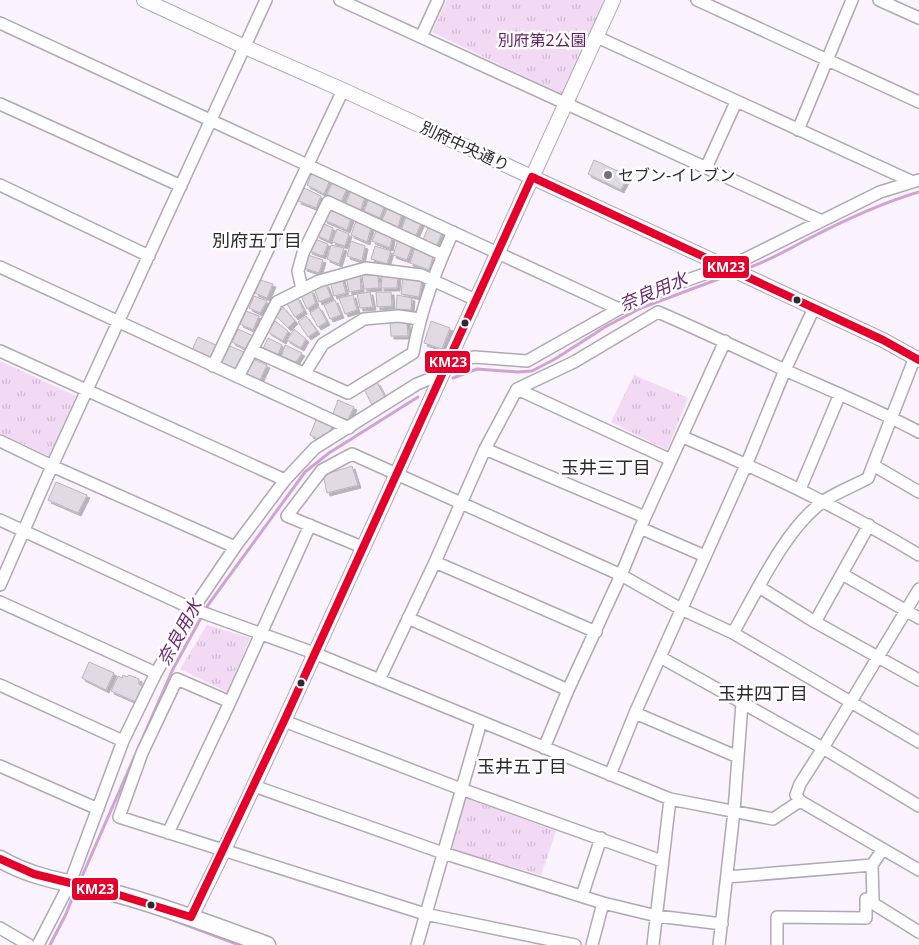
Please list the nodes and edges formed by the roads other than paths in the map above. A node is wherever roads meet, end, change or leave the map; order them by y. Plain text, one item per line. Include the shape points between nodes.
1 (144, 0) edge
2 (266, 0) edge
3 (340, 0) edge
4 (438, 0) edge
5 (613, 0) edge
6 (697, 0) edge
7 (852, 0) edge
8 (879, 0) edge
9 (919, 18) edge
10 (0, 23) edge
11 (597, 36) junction
12 (421, 37) junction
13 (245, 47) junction
14 (828, 60) junction
15 (343, 90) junction
16 (736, 102) junction
17 (919, 102) edge
18 (0, 104) edge
19 (566, 104) junction
20 (210, 121) junction
21 (798, 130) junction
22 (307, 166) junction
23 (706, 168) junction
24 (532, 177) junction
25 (916, 181) edge
26 (0, 185) edge
27 (181, 186) junction
28 (822, 222) junction
29 (453, 232) junction
30 (498, 252) junction
31 (443, 255) junction
32 (149, 256) junction
33 (0, 267) edge
34 (727, 267) junction
35 (432, 280) junction
36 (302, 289) junction
37 (476, 300) junction
38 (814, 308) junction
39 (619, 309) junction
40 (420, 319) junction
41 (118, 322) junction
42 (725, 340) junction
43 (252, 350) junction
44 (0, 351) edge
45 (917, 359) edge
46 (213, 366) junction
47 (445, 368) junction
48 (785, 370) junction
49 (305, 373) junction
50 (238, 377) junction
51 (517, 389) junction
52 (87, 391) junction
53 (840, 394) junction
54 (890, 417) junction
55 (349, 428) junction
56 (919, 432) edge
57 (682, 437) junction
58 (0, 441) edge
59 (485, 449) junction
60 (671, 460) junction
61 (747, 463) junction
62 (873, 465) junction
63 (52, 466) junction
64 (396, 473) junction
65 (285, 480) junction
66 (800, 489) junction
67 (919, 492) edge
68 (824, 501) junction
69 (460, 503) junction
70 (645, 517) junction
71 (0, 520) edge
72 (310, 525) junction
73 (869, 525) junction
74 (640, 528) junction
75 (24, 531) junction
76 (235, 547) junction
77 (362, 547) junction
78 (919, 555) edge
79 (705, 556) junction
80 (435, 562) junction
81 (621, 574) junction
82 (842, 574) junction
83 (0, 585) edge
84 (759, 587) junction
85 (919, 589) edge
86 (0, 602) edge
87 (193, 609) junction
88 (681, 609) junction
89 (906, 610) junction
90 (408, 618) junction
91 (919, 618) edge
92 (815, 622) junction
93 (596, 632) junction
94 (261, 633) junction
95 (733, 633) junction
96 (314, 653) junction
97 (878, 656) junction
98 (660, 657) junction
99 (156, 673) junction
100 (379, 680) junction
101 (919, 680) edge
102 (0, 685) edge
103 (568, 690) junction
104 (230, 702) junction
105 (851, 702) junction
106 (742, 703) junction
107 (635, 713) junction
108 (284, 721) junction
109 (481, 722) junction
110 (123, 741) junction
111 (919, 742) edge
112 (544, 748) junction
113 (823, 748) junction
114 (738, 757) junction
115 (0, 766) edge
116 (610, 775) junction
117 (254, 786) junction
118 (461, 789) junction
119 (670, 799) junction
120 (800, 801) junction
121 (919, 806) edge
122 (98, 809) junction
123 (734, 811) junction
124 (168, 832) junction
125 (601, 838) junction
126 (883, 849) junction
127 (224, 850) junction
128 (443, 853) junction
129 (0, 860) edge
130 (662, 861) junction
131 (872, 865) junction
132 (919, 870) edge
133 (727, 877) junction
134 (77, 885) junction
135 (582, 896) junction
136 (866, 899) junction
137 (602, 902) junction
138 (425, 914) junction
139 (657, 916) junction
140 (191, 917) junction
141 (722, 924) junction
142 (0, 928) edge
143 (919, 932) edge
144 (234, 940) edge
145 (29, 945) edge
146 (38, 945) edge
147 (266, 945) edge
148 (417, 945) edge
149 (575, 945) edge
150 (592, 945) edge
151 (653, 945) edge
152 (719, 945) edge
153 (777, 945) edge

1 - 13 street, 別府中央通り
2 - 13 street
3 - 12 street
4 - 12 street
5 - 11 street
6 - 14 street
7 - 14 street
8 - 9 street
10 - 20 street
11 - 16 street
11 - 19 street
12 - 19 street
13 - 15 street, 別府中央通り
13 - 20 street
14 - 17 street
14 - 21 street
15 - 22 street
15 - 24 street, 別府中央通り
16 - 21 street
16 - 23 street
18 - 27 street
19 - 23 street
19 - 24 street
20 - 22 street
20 - 27 street
21 - 25 street
22 - 29 street
22 - 46 street
23 - 28 street
24 - 30 street
24 - 34 street, 別府中央通り
25 - 28 street via 880,192
26 - 32 street
27 - 32 street
28 - 34 street
29 - 30 street
29 - 31 street
30 - 37 street
30 - 39 street
31 - 35 street
31 - 36 street via 328,202 303,253 298,272
32 - 41 street
33 - 41 street
34 - 38 street, 別府中央通り
34 - 39 street via 670,286
35 - 36 street via 421,275 366,268
35 - 37 street
35 - 40 street
36 - 43 street via 277,302
37 - 47 street
38 - 45 street, 別府中央通り
38 - 48 street
39 - 47 street via 528,361 474,358
40 - 49 street via 398,316 364,319 323,344
40 - 49 street via 413,353 348,393
41 - 46 street
41 - 52 street
42 - 48 street
42 - 51 street via 658,312 574,362
42 - 57 street
43 - 49 street
43 - 50 street
44 - 52 street
45 - 54 street
46 - 50 street
47 - 55 street
47 - 64 street
48 - 53 street
48 - 61 street
50 - 55 street
51 - 59 street
51 - 60 street
52 - 63 street
52 - 65 street
53 - 54 street
53 - 66 street
54 - 56 street
54 - 62 street
55 - 65 street via 315,448
57 - 60 street
57 - 61 street
58 - 63 street
59 - 69 street
59 - 70 street
60 - 70 street
61 - 66 street
61 - 79 street
62 - 67 street
62 - 68 street via 868,478
63 - 75 street
63 - 76 street
64 - 69 street
64 - 72 street via 352,454 322,470 286,516
64 - 77 street
65 - 76 street
66 - 68 street
68 - 73 street
68 - 84 street via 792,532
69 - 80 street
69 - 81 street
70 - 74 street
71 - 75 street
72 - 77 street
72 - 94 street
73 - 78 street
73 - 82 street
74 - 79 street
74 - 81 street
75 - 83 street
75 - 87 street
76 - 87 street
77 - 96 street
79 - 88 street
80 - 90 street
80 - 93 street
81 - 88 street
81 - 93 street
82 - 89 street
82 - 92 street
84 - 92 street
84 - 95 street
85 - 89 street
86 - 99 street
87 - 94 street
87 - 99 street
88 - 95 street
88 - 98 street
89 - 91 street
89 - 97 street
90 - 100 street
90 - 103 street
92 - 97 street
93 - 103 street
94 - 96 street
94 - 104 street
95 - 105 street
96 - 100 street
96 - 108 street
97 - 101 street
97 - 105 street
98 - 106 street
98 - 107 street
99 - 110 street
100 - 109 street
102 - 110 street
103 - 112 street
104 - 124 street
104 - 124 street via 177,679 142,753 119,817
105 - 111 street
105 - 113 street
106 - 113 street
106 - 114 street
107 - 114 street
107 - 116 street
108 - 117 street
108 - 118 street
109 - 112 street
109 - 118 street
110 - 122 street
112 - 116 street
113 - 120 street via 800,784 796,795
113 - 121 street
114 - 123 street
115 - 122 street
116 - 119 street
117 - 127 street
117 - 128 street
118 - 125 street
118 - 128 street
119 - 123 street
119 - 130 street
120 - 123 street via 773,819
120 - 126 street
122 - 134 street
123 - 133 street
124 - 127 street
125 - 130 street
125 - 135 street
126 - 131 street
126 - 132 street
127 - 138 street
127 - 140 street
128 - 135 street
128 - 138 street
129 - 134 main road via 35,875
130 - 139 street
131 - 133 street
131 - 136 street via 873,900
133 - 141 street
134 - 140 main road
134 - 146 street
135 - 137 street
136 - 143 street
136 - 153 street via 866,918 776,917
137 - 139 street
137 - 150 street
138 - 148 street
138 - 149 street
139 - 141 street
139 - 151 street
140 - 144 main road
141 - 152 street
142 - 145 street
144 - 147 main road

